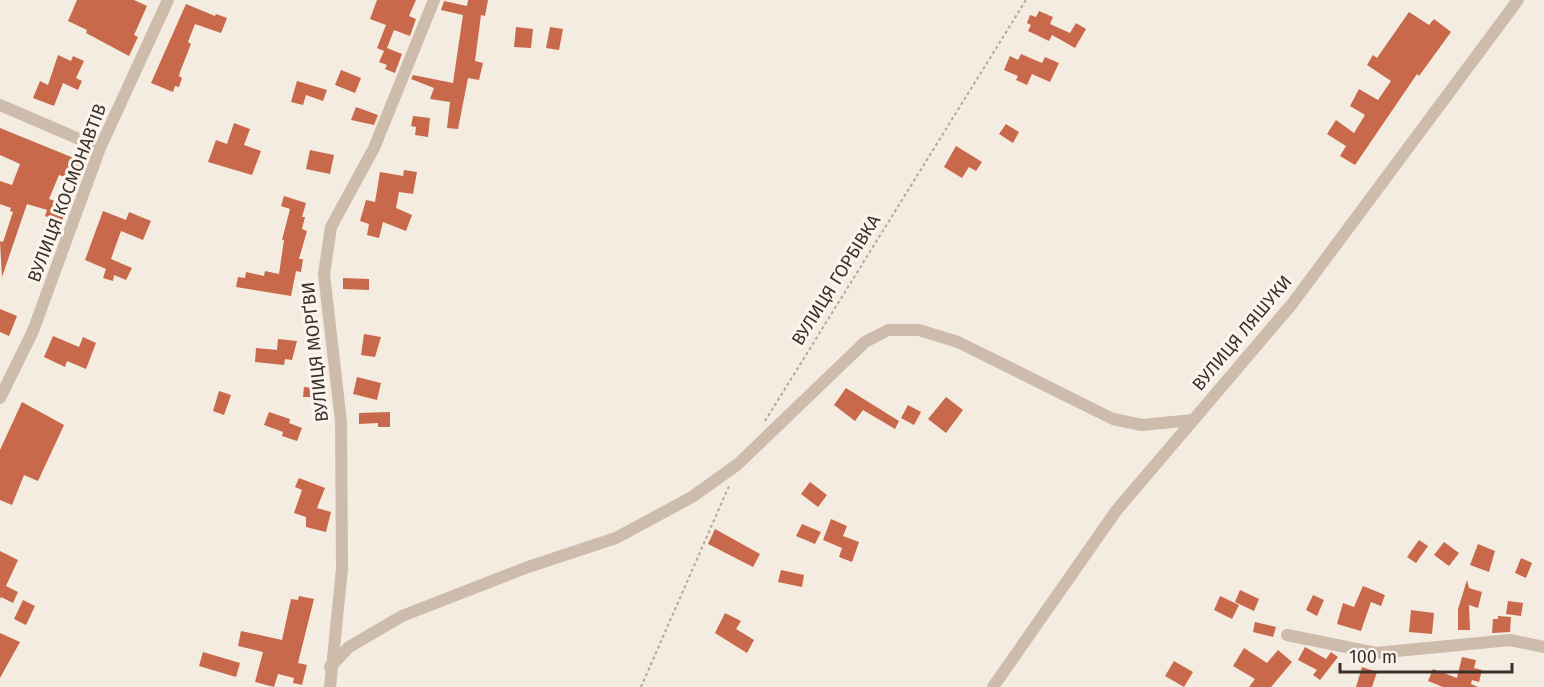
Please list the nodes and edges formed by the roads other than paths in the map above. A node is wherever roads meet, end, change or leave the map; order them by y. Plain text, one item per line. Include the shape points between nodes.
1 (168, 0) edge
2 (434, 0) edge
3 (1518, 0) edge
4 (1, 109) edge
5 (100, 148) junction
6 (0, 398) edge
7 (1193, 420) junction
8 (1287, 635) dead end
9 (1544, 647) edge
10 (330, 666) junction
11 (330, 687) edge
12 (993, 687) edge

1 - 5 street, ВУЛИЦЯ КОСМОНАВТІВ
2 - 10 street, ВУЛИЦЯ МОРҐВИ via 374,148 331,227 324,274 341,422 342,569
3 - 7 street, ВУЛИЦЯ ЛЯШУКИ via 1292,304
4 - 5 street
5 - 6 street, ВУЛИЦЯ КОСМОНАВТІВ via 33,331
7 - 10 street via 1142,425 1113,419 958,342 919,330 888,330 865,342 738,464 692,497 616,538 402,616 349,647
7 - 12 street, ВУЛИЦЯ ЛЯШУКИ via 1116,511
8 - 9 street via 1376,653 1510,640
10 - 11 street, ВУЛИЦЯ МОРҐВИ

